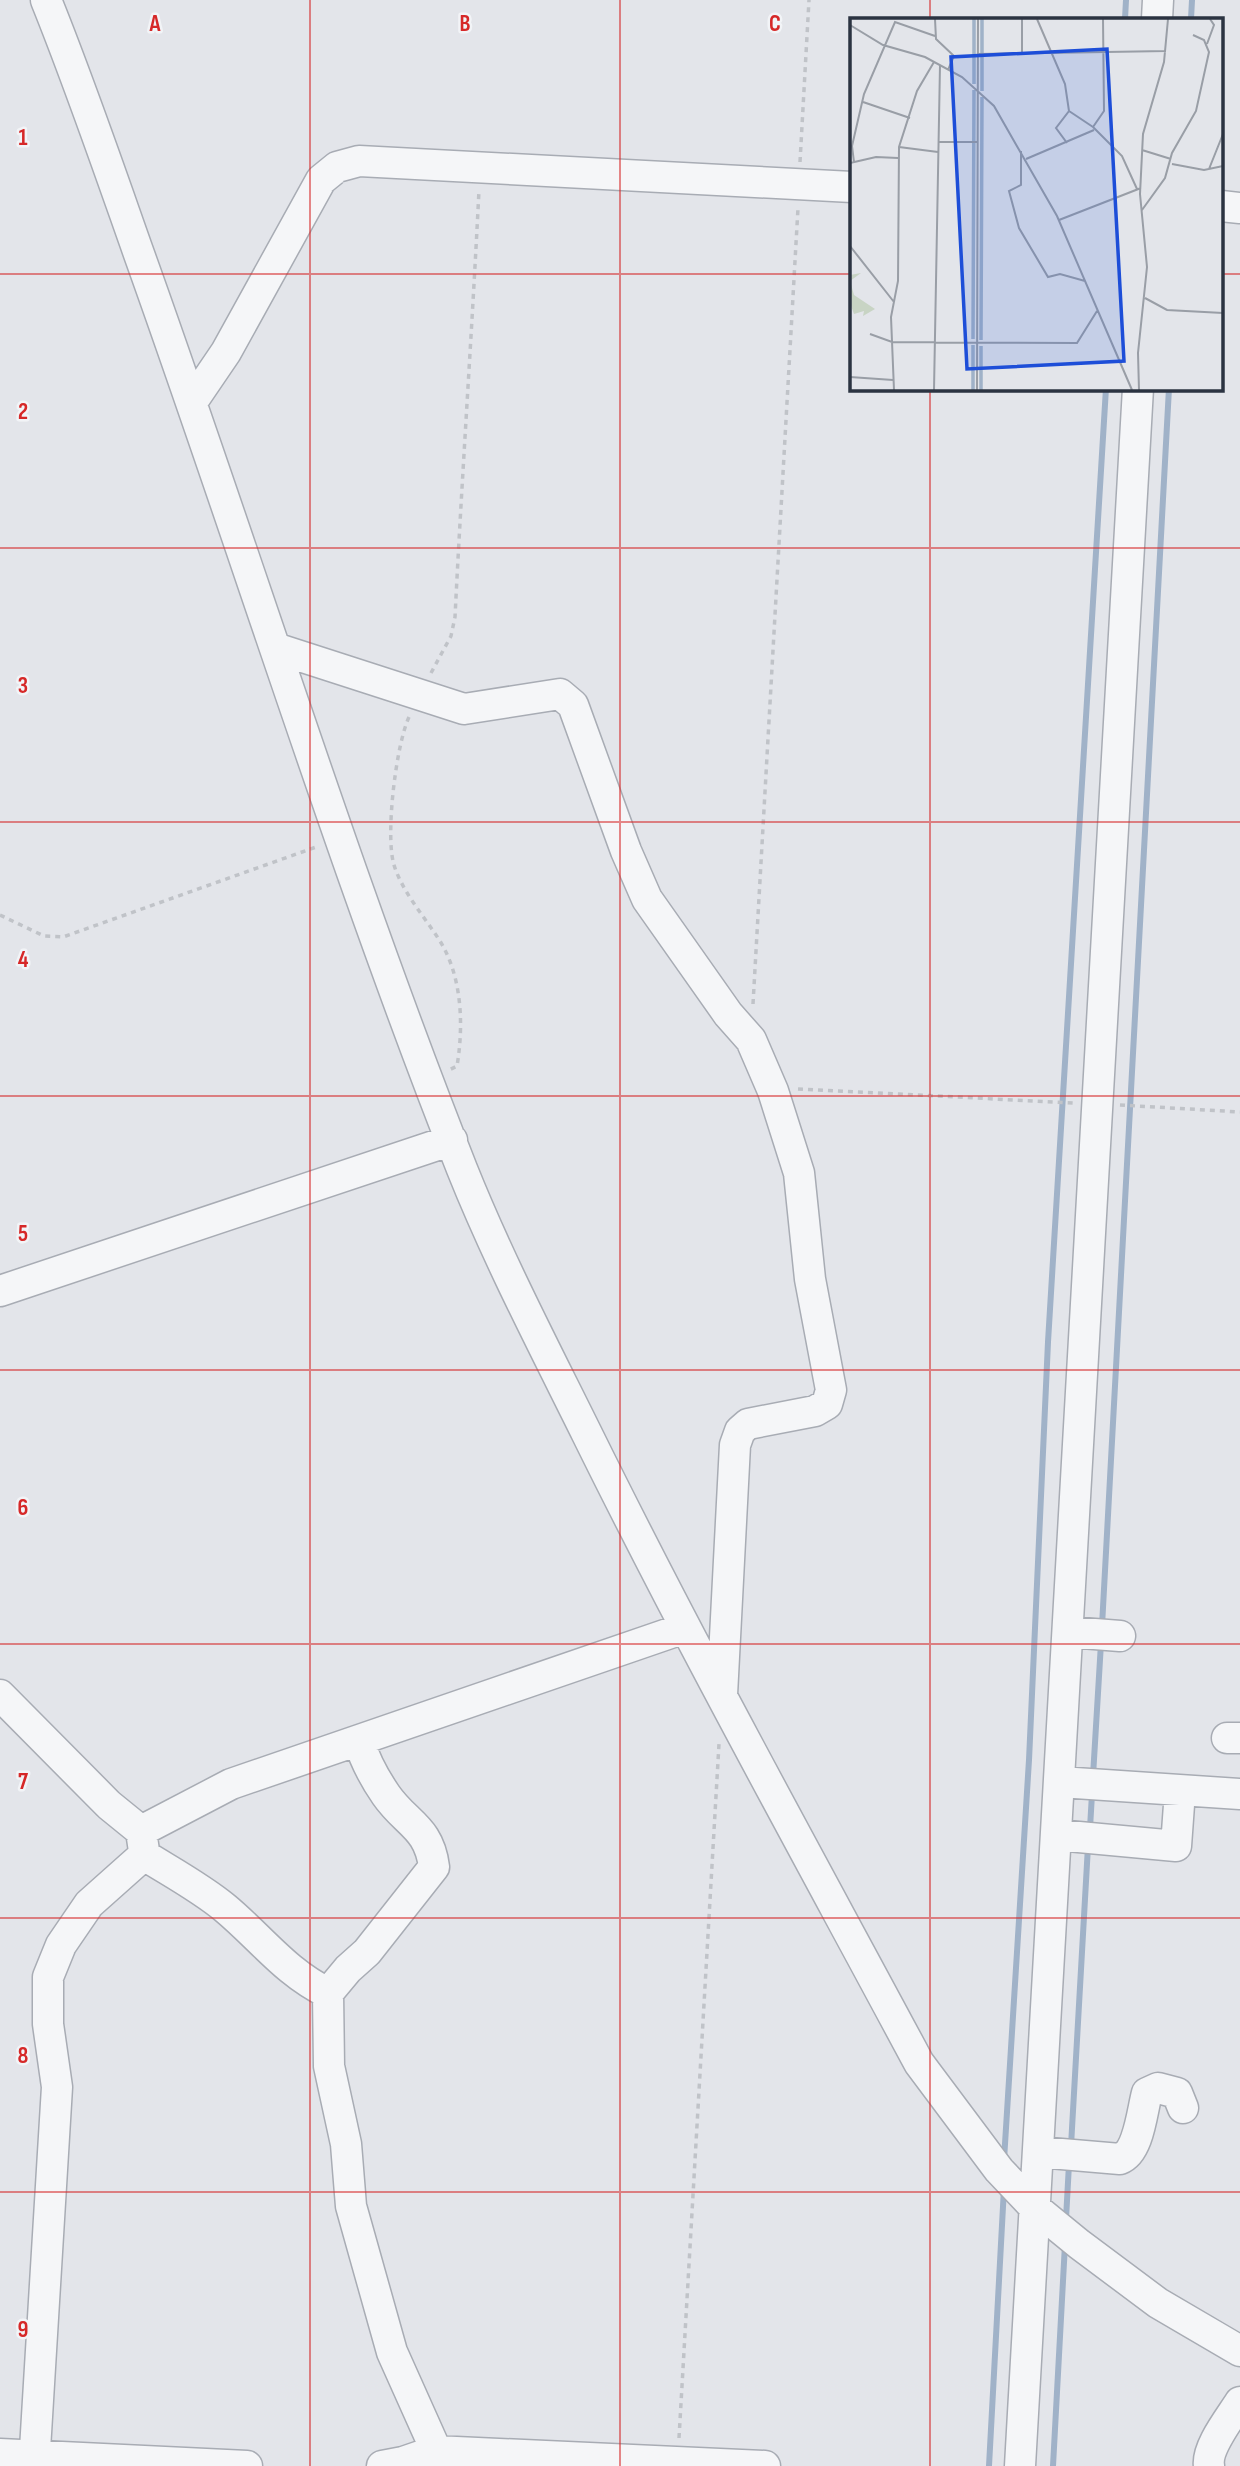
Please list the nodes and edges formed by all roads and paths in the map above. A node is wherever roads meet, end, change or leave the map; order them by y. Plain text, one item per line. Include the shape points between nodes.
1 (46, 0) edge
2 (809, 0) edge
3 (1158, 0) edge
4 (1157, 18) edge
5 (481, 169) junction
6 (799, 184) junction
7 (850, 187) edge
8 (1222, 206) edge
9 (1240, 208) edge
10 (1138, 390) edge
11 (192, 402) junction
12 (275, 648) junction
13 (419, 695) junction
14 (341, 838) junction
15 (0, 915) edge
16 (751, 1040) junction
17 (428, 1080) junction
18 (773, 1091) junction
19 (1073, 1103) dead end
20 (1119, 1105) dead end
21 (1240, 1112) edge
22 (452, 1140) junction
23 (0, 1291) edge
24 (685, 1628) junction
25 (0, 1695) edge
26 (722, 1695) junction
27 (720, 1737) dead end
28 (359, 1741) junction
29 (1082, 1784) junction
30 (1180, 1791) junction
31 (1240, 1794) edge
32 (1081, 1837) junction
33 (143, 1843) junction
34 (328, 1993) junction
35 (1183, 2108) dead end
36 (1060, 2154) junction
37 (1035, 2208) junction
38 (1240, 2351) edge
39 (1240, 2402) edge
40 (0, 2454) edge
41 (439, 2458) edge
42 (35, 2461) edge
43 (677, 2464) edge
44 (247, 2466) edge
45 (382, 2466) edge
46 (765, 2466) edge
47 (1020, 2466) edge
48 (1209, 2466) edge

1 - 11 street
2 - 6 path
3 - 4 street
5 - 6 street
5 - 11 street via 359,161 337,166 321,180 226,352
5 - 13 path via 455,617 451,636
6 - 7 street
6 - 16 path
8 - 9 street
10 - 29 street via 1099,1634
11 - 12 street
12 - 13 street
12 - 14 street
13 - 16 street via 464,709 561,694 573,705 647,899
13 - 17 path via 405,726 396,768 391,837 394,864 451,962 462,1035 457,1066
14 - 15 path via 63,937 44,936
14 - 17 street
16 - 18 street
17 - 22 street
18 - 19 path
18 - 26 street via 799,1173 810,1279 831,1390 827,1404 815,1411 748,1424 740,1431 735,1445
20 - 21 path
22 - 23 street
22 - 24 street via 533,1325
24 - 26 street
24 - 28 street
25 - 33 street
26 - 37 street via 919,2063 1005,2177
27 - 43 path
28 - 33 street via 231,1784
28 - 34 street via 387,1797 421,1832 432,1853 433,1867 367,1952
29 - 30 street
29 - 32 street
30 - 31 street
30 - 32 street via 1176,1846
32 - 36 street
33 - 34 street via 224,1907 287,1967
33 - 42 street via 89,1904 61,1945 48,1977 48,2024 57,2087
34 - 41 street via 329,2066 346,2144 351,2206 392,2352
35 - 36 street via 1177,2093 1158,2088 1147,2093 1133,2148 1125,2157
36 - 37 street
37 - 38 street via 1158,2303
37 - 47 street
39 - 48 street via 1217,2439
40 - 42 street
41 - 43 street
41 - 45 street
42 - 44 street
43 - 46 street

